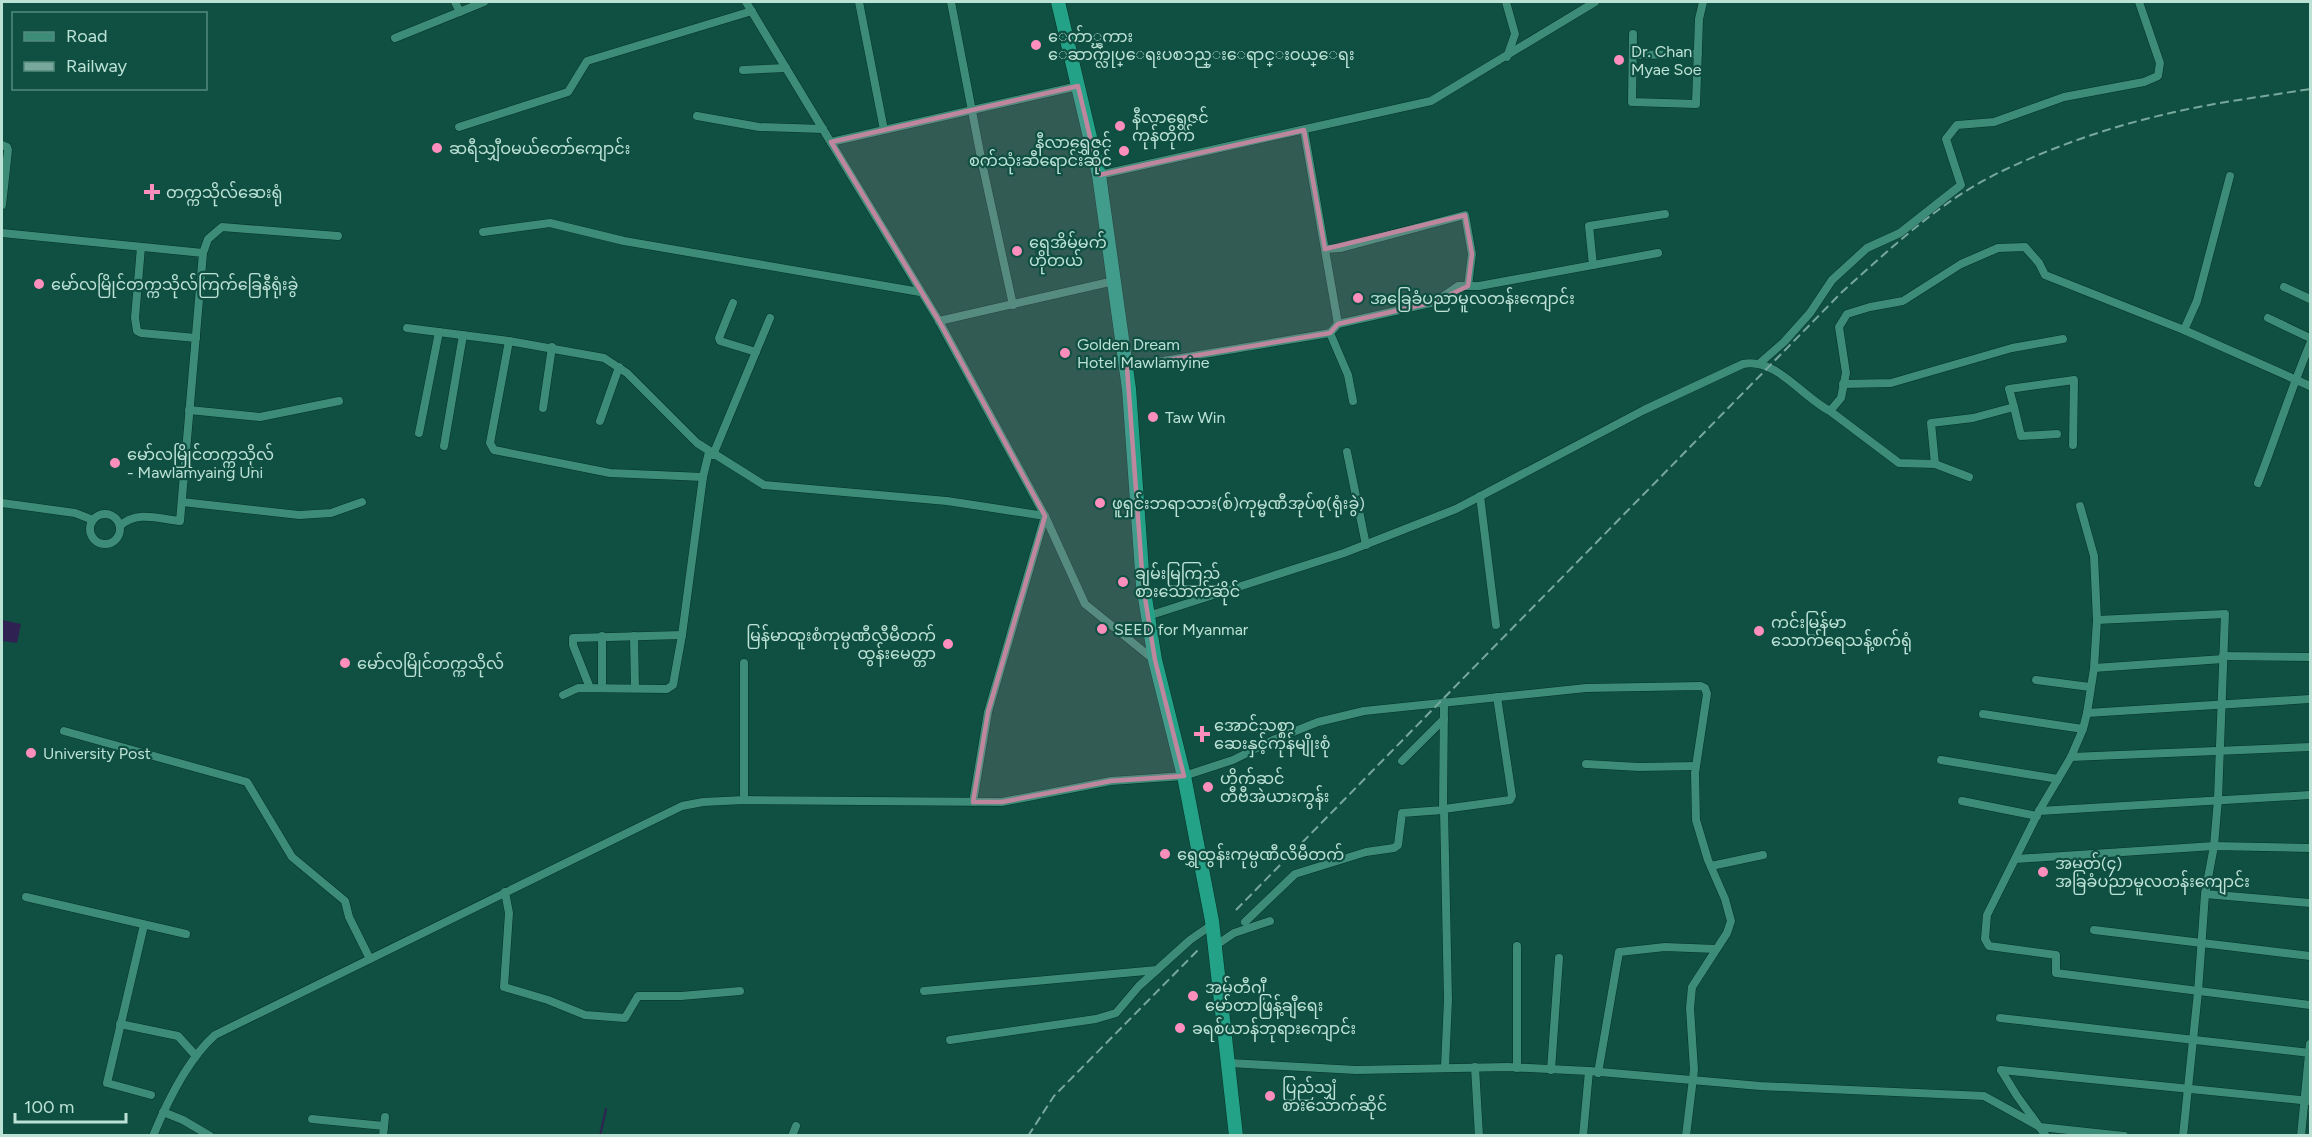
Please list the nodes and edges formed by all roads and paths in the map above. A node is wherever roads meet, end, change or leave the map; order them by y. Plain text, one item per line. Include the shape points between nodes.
1 (455, 2) edge
2 (484, 2) edge
3 (746, 2) edge
4 (858, 2) edge
5 (951, 2) edge
6 (1058, 2) edge
7 (1506, 2) edge
8 (1596, 2) edge
9 (1702, 2) edge
10 (2139, 2) edge
11 (752, 11) junction
12 (460, 12) junction
13 (1633, 34) dead end
14 (394, 38) dead end
15 (1698, 54) junction
16 (1633, 55) junction
17 (1507, 57) junction
18 (786, 68) junction
19 (743, 70) dead end
20 (1078, 86) junction
21 (971, 110) junction
22 (697, 116) dead end
23 (459, 127) dead end
24 (823, 129) junction
25 (1304, 129) junction
26 (884, 130) junction
27 (831, 142) junction
28 (2, 145) edge
29 (1099, 175) junction
30 (2230, 176) dead end
31 (2, 205) edge
32 (1665, 214) dead end
33 (483, 232) dead end
34 (2, 233) edge
35 (338, 236) dead end
36 (141, 247) junction
37 (1325, 249) junction
38 (203, 253) junction
39 (1658, 253) dead end
40 (1593, 265) junction
41 (1114, 281) junction
42 (1468, 286) junction
43 (2284, 287) dead end
44 (920, 292) junction
45 (2310, 299) edge
46 (733, 303) dead end
47 (1012, 305) junction
48 (770, 318) dead end
49 (2268, 318) dead end
50 (939, 321) junction
51 (1338, 324) junction
52 (407, 328) dead end
53 (2184, 330) junction
54 (439, 332) junction
55 (1330, 333) junction
56 (463, 335) junction
57 (196, 338) junction
58 (2310, 338) edge
59 (2063, 339) dead end
60 (509, 341) junction
61 (2310, 344) edge
62 (552, 347) junction
63 (756, 352) junction
64 (1760, 363) junction
65 (619, 367) junction
66 (1127, 367) junction
67 (2295, 380) junction
68 (1843, 384) junction
69 (2310, 386) edge
70 (339, 401) dead end
71 (1353, 401) dead end
72 (2013, 407) junction
73 (543, 408) dead end
74 (189, 410) junction
75 (1830, 411) junction
76 (600, 421) dead end
77 (419, 433) dead end
78 (2057, 435) dead end
79 (2073, 445) dead end
80 (444, 446) dead end
81 (1347, 452) dead end
82 (711, 453) junction
83 (1935, 464) junction
84 (703, 477) junction
85 (1969, 477) dead end
86 (2258, 483) dead end
87 (1480, 496) junction
88 (182, 502) junction
89 (362, 502) dead end
90 (2, 503) edge
91 (2080, 506) dead end
92 (1045, 516) junction
93 (93, 520) junction
94 (120, 526) junction
95 (1366, 545) junction
96 (1149, 616) junction
97 (2097, 620) junction
98 (1496, 625) dead end
99 (682, 635) junction
100 (603, 636) junction
101 (634, 636) junction
102 (2310, 657) edge
103 (2223, 658) junction
104 (1155, 660) junction
105 (744, 663) dead end
106 (2094, 668) junction
107 (2036, 680) dead end
108 (2090, 687) junction
109 (590, 688) junction
110 (602, 688) junction
111 (635, 688) junction
112 (563, 695) dead end
113 (1497, 697) junction
114 (2310, 699) edge
115 (1444, 702) junction
116 (2222, 704) junction
117 (2087, 713) junction
118 (1983, 714) dead end
119 (1444, 719) junction
120 (2083, 729) junction
121 (64, 731) dead end
122 (2310, 747) edge
123 (2219, 752) junction
124 (2071, 757) junction
125 (1941, 760) dead end
126 (1402, 761) dead end
127 (1586, 764) dead end
128 (1696, 766) junction
129 (1184, 776) junction
130 (2058, 779) junction
131 (2310, 795) edge
132 (2218, 799) junction
133 (744, 800) junction
134 (1962, 801) dead end
135 (973, 802) junction
136 (1444, 809) junction
137 (2038, 814) junction
138 (2214, 846) junction
139 (2310, 848) edge
140 (1762, 855) dead end
141 (2016, 859) junction
142 (1710, 866) junction
143 (505, 892) junction
144 (2205, 894) junction
145 (26, 897) dead end
146 (2310, 903) edge
147 (1270, 921) dead end
148 (1245, 922) dead end
149 (1213, 924) junction
150 (144, 926) junction
151 (2094, 930) dead end
152 (186, 934) dead end
153 (2202, 945) junction
154 (1215, 946) junction
155 (1517, 946) dead end
156 (1716, 949) junction
157 (2310, 956) edge
158 (370, 958) junction
159 (1559, 958) dead end
160 (1157, 970) junction
161 (741, 991) dead end
162 (924, 991) dead end
163 (2198, 992) junction
164 (2310, 1005) edge
165 (2000, 1018) dead end
166 (120, 1024) junction
167 (950, 1040) dead end
168 (2193, 1040) junction
169 (2310, 1050) edge
170 (196, 1056) junction
171 (1229, 1063) junction
172 (1446, 1067) junction
173 (1475, 1067) junction
174 (1516, 1068) junction
175 (1551, 1070) junction
176 (1594, 1072) junction
177 (1692, 1080) junction
178 (2188, 1087) junction
179 (151, 1095) dead end
180 (2307, 1101) edge
181 (163, 1112) junction
182 (385, 1117) dead end
183 (312, 1119) dead end
184 (384, 1126) junction
185 (796, 1126) dead end
186 (2040, 1127) junction
187 (153, 1136) edge
188 (210, 1136) edge
189 (384, 1136) edge
190 (792, 1136) edge
191 (1236, 1136) edge
192 (1479, 1136) edge
193 (1583, 1136) edge
194 (1686, 1136) edge
195 (2046, 1136) edge
196 (2124, 1136) edge
197 (2183, 1136) edge
198 (2301, 1136) edge

1 - 12 street
2 - 12 street
3 - 11 street
4 - 26 street
5 - 21 street
6 - 20 highway
7 - 17 street via 1515,34
8 - 17 street
9 - 15 street
10 - 64 street via 2160,63 2158,76 2064,97 1994,122 1957,125 1946,139 1961,185 1900,233 1866,248 1832,280 1784,342
11 - 18 street
11 - 23 street via 587,61 568,92
12 - 14 street
13 - 16 street
15 - 16 street
15 - 16 street via 1696,104 1632,102
17 - 25 street via 1431,101
18 - 19 street
18 - 24 street
20 - 21 street
20 - 29 highway
21 - 26 street
21 - 47 street
22 - 24 street via 759,127
24 - 27 street
25 - 29 street
25 - 37 street
26 - 27 street
27 - 44 street
28 - 31 street via 8,150
29 - 41 highway
30 - 53 street via 2198,301
32 - 40 street via 1589,226
33 - 44 street via 550,223 624,241
34 - 36 street
35 - 38 street via 222,227 208,239
36 - 38 street
36 - 57 street via 137,331
37 - 42 street via 1465,215 1472,254
37 - 51 street
38 - 57 street
39 - 40 street
40 - 42 street
41 - 47 street
41 - 66 highway
42 - 51 street via 1458,286 1436,302
43 - 45 street
44 - 50 street
46 - 63 street via 720,341
47 - 50 street
48 - 63 street
49 - 58 street
50 - 92 street
51 - 55 street
52 - 54 street
53 - 67 street
53 - 68 street via 2045,275 2025,246 1998,248 1961,264 1903,301 1847,314 1839,327 1846,373
54 - 56 street
54 - 77 street
55 - 66 street
55 - 71 street via 1348,375
56 - 60 street
56 - 80 street
57 - 74 street
59 - 68 street via 2012,348 1892,383
60 - 62 street
60 - 84 street via 490,443 494,450 610,473
61 - 67 street
62 - 65 street via 597,355
62 - 73 street
63 - 82 street
64 - 75 street
64 - 87 street via 1743,364 1644,410
65 - 76 street
65 - 82 street
66 - 96 highway via 1143,585
67 - 69 street
67 - 86 street
68 - 75 street via 1841,399
70 - 74 street via 260,417
72 - 78 street via 2021,436
72 - 79 street via 2009,389 2074,380
72 - 83 street via 1973,418 1931,423
74 - 88 street
75 - 83 street via 1899,463
81 - 95 street
82 - 84 street
82 - 92 street via 764,485 946,501
83 - 85 street
84 - 99 street
87 - 95 street
87 - 98 street
88 - 89 street via 299,515 331,513
88 - 94 street via 180,521 136,516
90 - 93 street via 75,513
91 - 97 street via 2094,556
92 - 104 street via 1085,604
92 - 135 street via 988,712
93 - 94 street via 110,515
93 - 94 street via 90,534 99,543 115,540
95 - 96 street
96 - 104 highway
97 - 103 street via 2225,614
97 - 106 street
99 - 101 street
99 - 111 street via 673,685
100 - 101 street
100 - 109 street via 572,640
100 - 110 street
101 - 111 street
102 - 103 street
103 - 106 street
103 - 116 street
104 - 129 highway
105 - 133 street
106 - 108 street
107 - 108 street
108 - 117 street
109 - 110 street
109 - 112 street via 578,688
110 - 111 street
113 - 115 street
113 - 128 street via 1596,687 1701,686 1707,694
113 - 136 street via 1512,796 1510,800
114 - 116 street
115 - 119 street
115 - 129 street via 1364,711 1318,722 1233,760
116 - 117 street
116 - 123 street
117 - 120 street
118 - 120 street
119 - 126 street
119 - 136 street
120 - 124 street
121 - 158 street via 247,782 292,857 345,901
122 - 123 street
123 - 124 street
123 - 132 street
124 - 130 street
125 - 130 street
127 - 128 street
128 - 142 street via 1696,820
129 - 135 street via 1111,781 1002,802
129 - 149 highway
130 - 137 street
131 - 132 street
132 - 137 street
132 - 138 street
133 - 135 street
133 - 143 street via 682,806
134 - 137 street
136 - 148 street via 1402,813 1398,845 1394,848 1366,852 1295,874
136 - 172 street
137 - 141 street
138 - 139 street
138 - 141 street
138 - 144 street
140 - 142 street
141 - 163 street via 1987,915 1985,939 1989,946 2056,955 2056,974
142 - 156 street via 1731,921
143 - 158 street
143 - 161 street via 509,913 504,987 585,1015 625,1018 638,996
144 - 146 street
144 - 153 street
145 - 150 street
147 - 154 street via 1234,933
149 - 154 highway
149 - 160 street
150 - 152 street
150 - 166 street
151 - 153 street
153 - 157 street
153 - 163 street
154 - 171 highway
155 - 174 street
156 - 176 street via 1665,947 1619,952
156 - 177 street via 1692,987
158 - 170 street via 215,1035
159 - 175 street
160 - 162 street
160 - 167 street via 1108,1017
163 - 164 street
163 - 168 street
165 - 168 street
166 - 170 street via 178,1036
166 - 179 street via 107,1083
168 - 169 street
168 - 178 street
169 - 180 street
170 - 181 street
171 - 172 street via 1356,1070
171 - 191 highway
172 - 173 street
173 - 174 street
173 - 192 street
174 - 175 street
175 - 176 street
176 - 177 street
176 - 193 street
177 - 186 street via 1984,1096
177 - 194 street
178 - 180 street
178 - 186 street via 2001,1070
178 - 197 street
180 - 198 street
181 - 187 street
181 - 188 street
182 - 184 street
183 - 184 street
184 - 189 street
185 - 190 street
186 - 195 street
186 - 196 street

